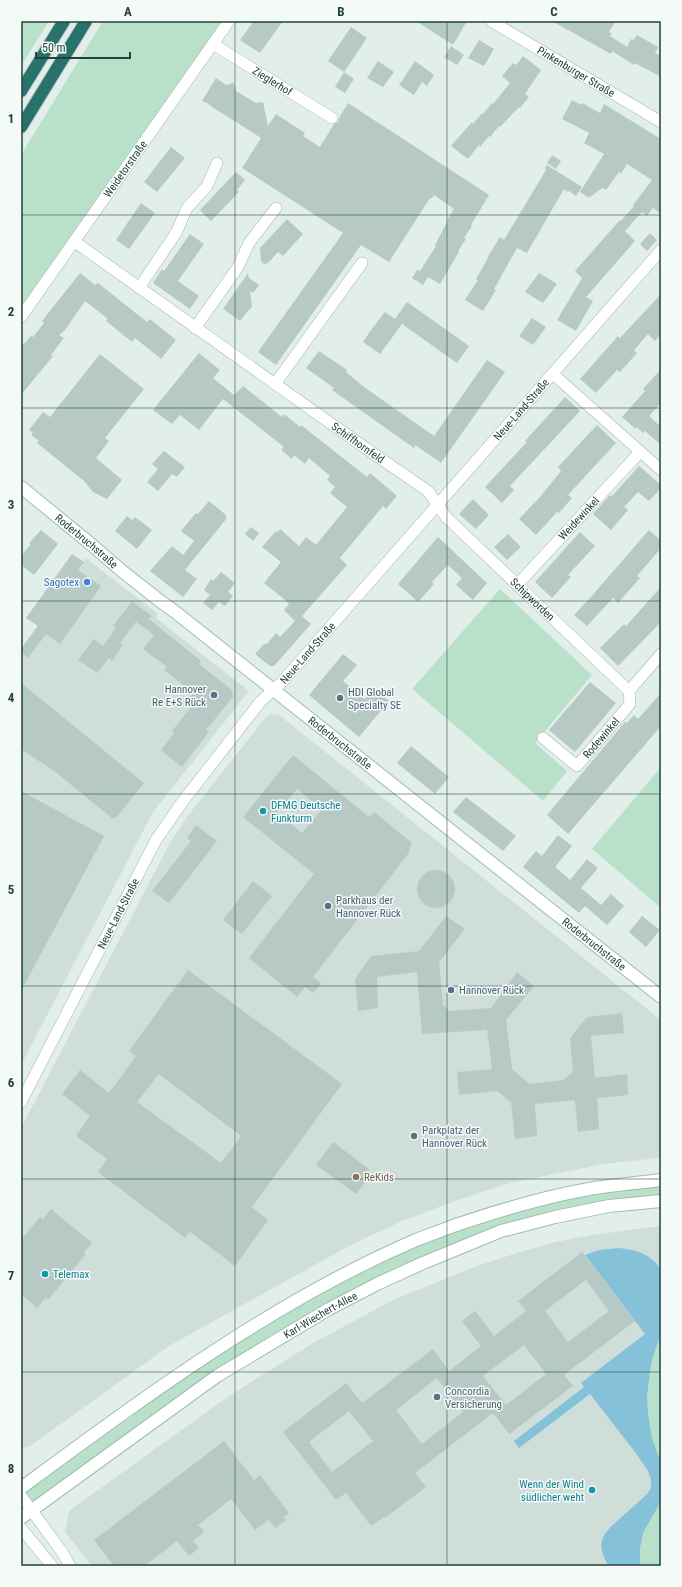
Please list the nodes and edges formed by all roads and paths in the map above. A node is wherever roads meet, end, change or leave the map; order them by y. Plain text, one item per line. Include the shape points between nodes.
1 (64, 21) edge
2 (86, 21) edge
3 (229, 21) edge
4 (491, 21) edge
5 (213, 44) junction
6 (21, 91) edge
7 (332, 118) dead end
8 (661, 122) edge
9 (21, 127) edge
10 (217, 164) dead end
11 (276, 208) dead end
12 (75, 242) junction
13 (661, 250) edge
14 (362, 263) dead end
15 (138, 288) junction
16 (21, 318) edge
17 (195, 328) junction
18 (553, 374) junction
19 (275, 384) junction
20 (640, 452) junction
21 (661, 470) edge
22 (21, 487) edge
23 (438, 505) junction
24 (517, 585) junction
25 (661, 654) edge
26 (274, 689) junction
27 (630, 691) junction
28 (543, 738) dead end
29 (661, 997) edge
30 (21, 1102) edge
31 (661, 1180) edge
32 (661, 1201) edge
33 (21, 1488) edge
34 (21, 1496) edge
35 (31, 1511) junction
36 (21, 1518) edge
37 (21, 1528) edge
38 (52, 1566) edge
39 (70, 1566) edge

1 - 6 highway
2 - 9 highway
3 - 5 street, Weidetorstraße
4 - 8 street, Pinkenburger Straße
5 - 7 street, Zieglerhof
5 - 12 street, Weidetorstraße
10 - 15 street via 207,186 187,208 176,233
11 - 17 street via 249,243 238,267
12 - 15 street, Schiffhornfeld
12 - 16 street, Weidetorstraße
13 - 18 street, Neue-Land-Straße
14 - 19 street
15 - 17 street, Schiffhornfeld
17 - 19 street, Schiffhornfeld
18 - 20 street
18 - 23 street, Neue-Land-Straße
19 - 23 street, Schiffhornfeld via 428,491
20 - 21 street
20 - 24 street, Weidewinkel
22 - 26 main road, Roderbruchstraße via 128,576
23 - 24 street, Schipworden via 446,517
23 - 26 street, Neue-Land-Straße
24 - 27 street, Schipworden
25 - 27 street
26 - 29 main road, Roderbruchstraße
26 - 30 street, Neue-Land-Straße via 261,701 156,840
27 - 28 street, Rodewinkel via 630,704 577,766
31 - 33 main road via 589,1189 491,1213 417,1240 361,1266 300,1298 207,1355
32 - 35 main road, Karl-Wiechert-Allee via 609,1206 501,1231 377,1284 329,1309 217,1376
34 - 35 street
35 - 36 main road, Karl-Wiechert-Allee
35 - 39 street
37 - 38 street

